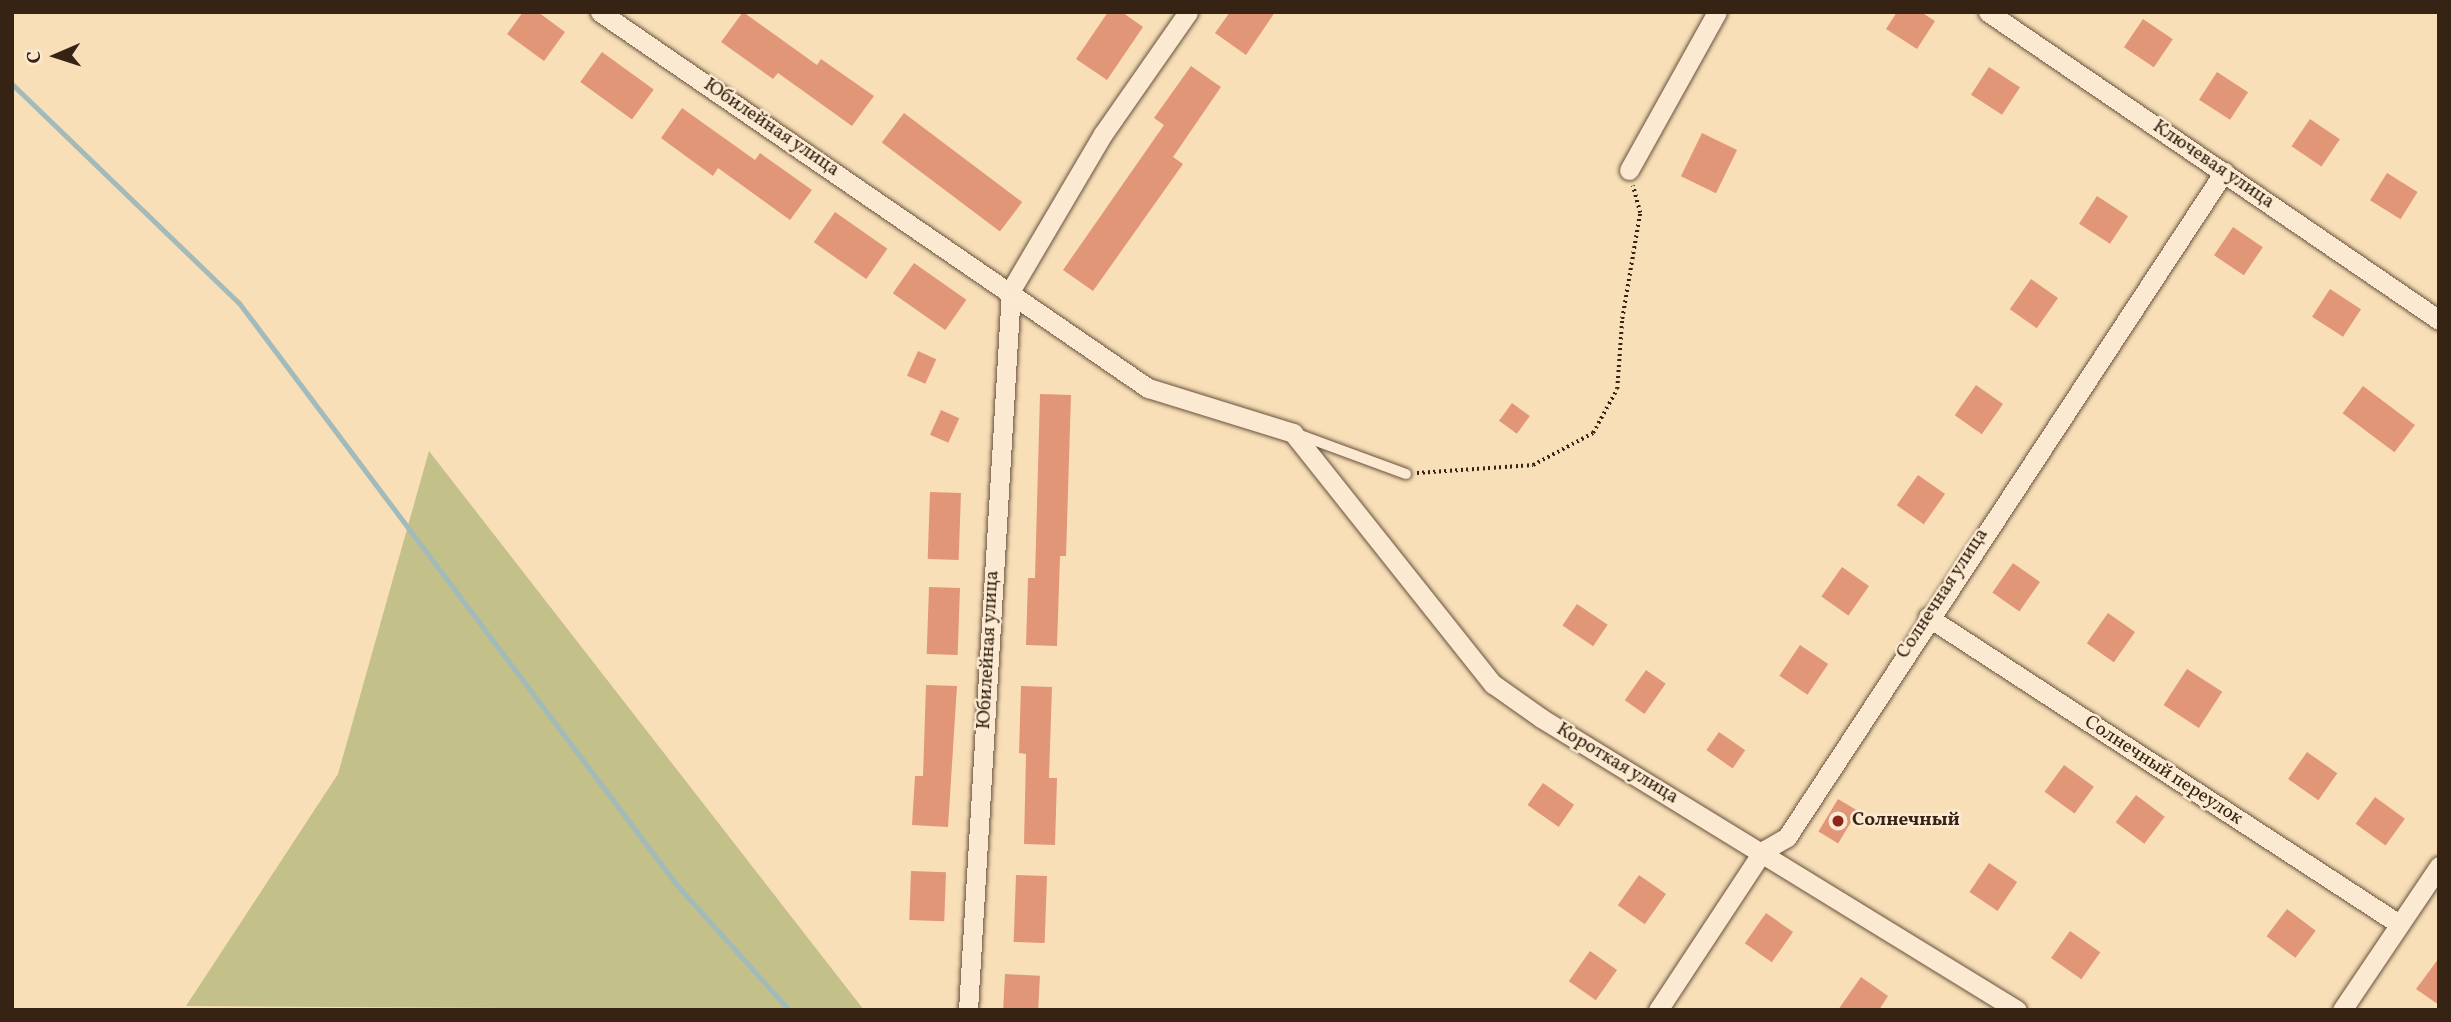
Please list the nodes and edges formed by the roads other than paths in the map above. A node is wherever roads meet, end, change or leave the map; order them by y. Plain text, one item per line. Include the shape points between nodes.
1 (600, 12) edge
2 (1188, 12) edge
3 (1717, 12) edge
4 (1987, 12) edge
5 (1629, 170) road end
6 (2224, 172) junction
7 (1011, 290) junction
8 (2439, 320) edge
9 (1293, 433) junction
10 (1406, 474) road end
11 (1928, 617) junction
12 (1763, 851) junction
13 (2439, 866) edge
14 (2399, 924) junction
15 (968, 1010) edge
16 (1658, 1010) edge
17 (2017, 1010) edge
18 (2342, 1010) edge

1 - 7 street, Юбилейная улица
2 - 7 street, Юбилейная улица via 1104,134
3 - 5 street
4 - 6 street, Ключевая улица
6 - 8 street, Ключевая улица
6 - 11 street, Солнечная улица
7 - 9 street, Юбилейная улица via 1148,388
7 - 15 street, Юбилейная улица
9 - 10 lane
9 - 12 street, Короткая улица via 1493,684 1541,718
11 - 12 street, Солнечная улица via 1787,837
11 - 14 street, Солнечный переулок
12 - 16 street, Солнечная улица
12 - 17 street, Короткая улица
13 - 14 street
14 - 18 street

